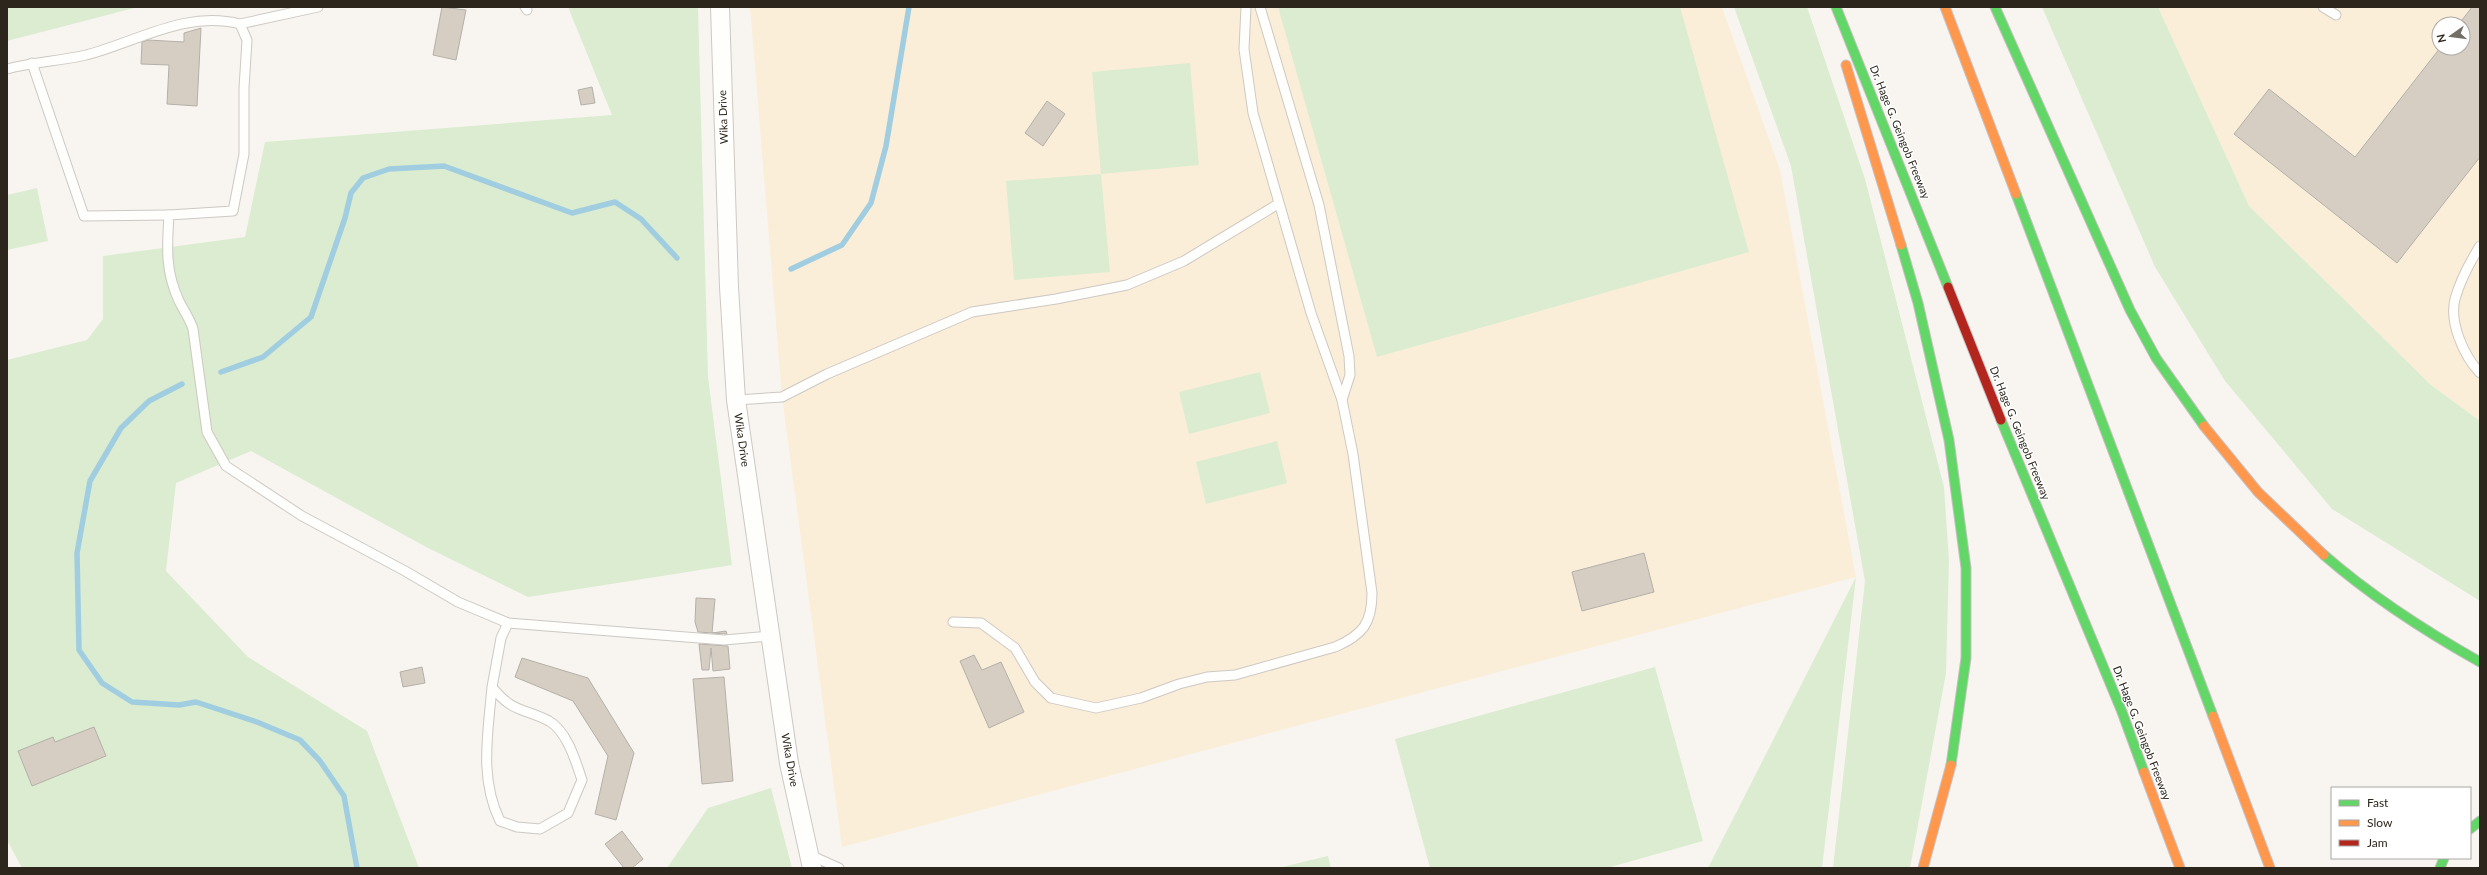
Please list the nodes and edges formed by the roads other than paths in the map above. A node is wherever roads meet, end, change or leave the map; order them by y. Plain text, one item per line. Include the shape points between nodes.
1 (318, 7) edge
2 (720, 7) edge
3 (1246, 7) edge
4 (1260, 7) edge
5 (1828, 7) edge
6 (1836, 7) edge
7 (1945, 7) edge
8 (1995, 7) edge
9 (2323, 7) edge
10 (2336, 14) dead end
11 (240, 24) junction
12 (1838, 37) dead end
13 (1842, 52) dead end
14 (32, 63) junction
15 (7, 69) edge
16 (1278, 204) junction
17 (169, 215) junction
18 (2480, 246) edge
19 (2480, 372) edge
20 (736, 400) junction
21 (1342, 400) junction
22 (953, 622) dead end
23 (508, 623) junction
24 (770, 636) junction
25 (2480, 662) edge
26 (492, 687) junction
27 (2480, 821) edge
28 (2471, 828) edge
29 (811, 861) edge
30 (839, 868) edge
31 (1924, 868) edge
32 (2180, 868) edge
33 (2270, 868) edge

1 - 11 lane
2 - 20 street, Wika Drive via 729,287
3 - 16 lane via 1244,49 1254,113
4 - 21 lane via 1319,205 1349,356 1350,376
5 - 12 highway
6 - 32 highway, Dr. Hage G. Geingob Freeway via 1974,353 2122,712
7 - 33 highway
8 - 25 highway via 2122,292 2155,356 2202,428 2260,496 2370,594 2456,650
9 - 10 lane
11 - 14 lane via 208,19 170,26 85,55
11 - 17 lane via 247,40 244,154 233,212
13 - 31 highway via 1918,303 1949,440 1966,568 1966,658 1950,771
14 - 15 lane
14 - 17 lane via 84,216
16 - 20 lane via 1184,261 1127,285 972,312 827,374 782,397
16 - 21 lane via 1311,313
17 - 23 lane via 166,258 180,303 193,329 207,432 226,466 302,516 406,571 458,602
18 - 19 lane via 2470,262 2455,300 2456,333 2472,365
20 - 24 street, Wika Drive
21 - 22 lane via 1353,454 1372,593 1372,611 1362,632 1350,641 1235,675 1207,677 1141,698 1096,708 1051,698 1035,682 1015,648 981,623
23 - 24 lane via 724,640
23 - 26 lane via 501,638
24 - 29 street, Wika Drive via 789,763
26 - 26 lane via 504,702 519,711 550,722 569,743 582,780 568,813 540,829 517,827 500,821 491,802 486,773 486,737
27 - 28 highway
29 - 30 lane

